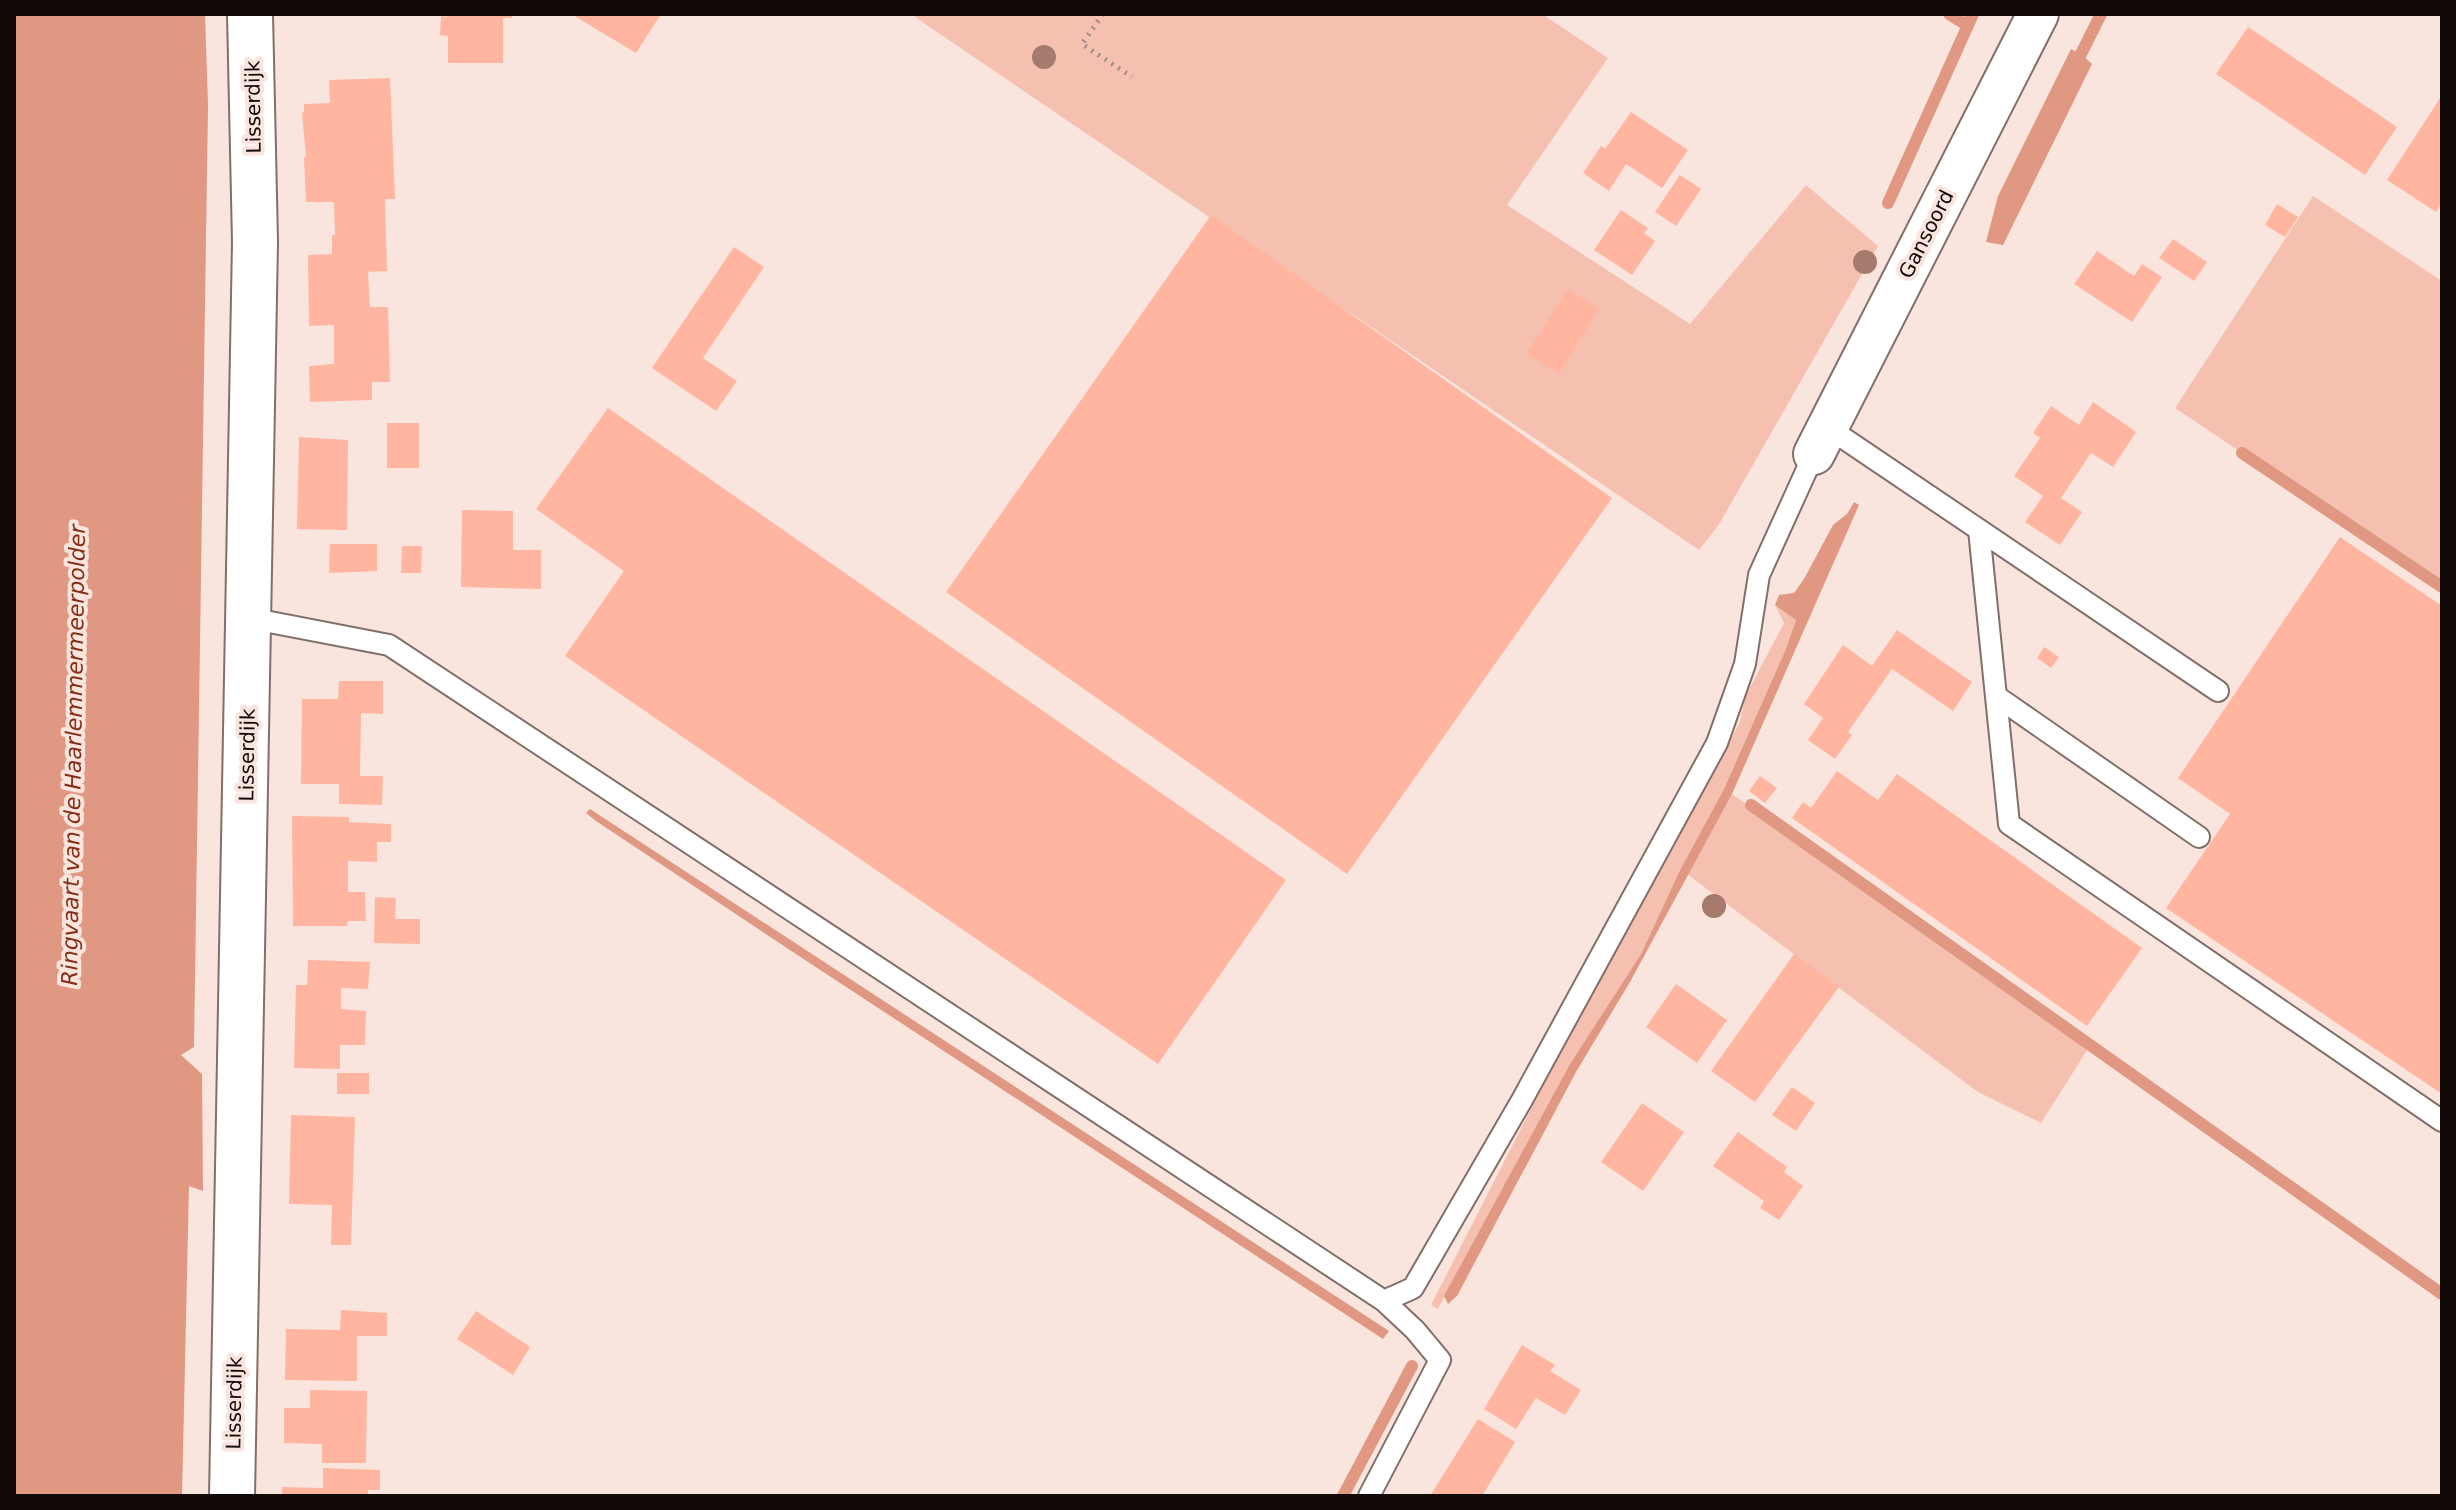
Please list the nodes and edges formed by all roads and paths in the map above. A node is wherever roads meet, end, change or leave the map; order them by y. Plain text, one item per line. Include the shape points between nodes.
1 (250, 14) edge
2 (1103, 14) edge
3 (2038, 14) edge
4 (1132, 77) dead end
5 (1820, 440) junction
6 (1979, 530) junction
7 (249, 618) junction
8 (2218, 691) dead end
9 (1996, 696) junction
10 (2199, 837) dead end
11 (2442, 1121) edge
12 (1384, 1301) junction
13 (232, 1496) edge
14 (1369, 1496) edge

1 - 7 street, Lisserdijk via 255,242
2 - 4 path via 1082,44
3 - 5 street, Gansoord
5 - 6 lane
5 - 12 lane via 1759,575 1745,664 1717,743 1413,1288
6 - 8 lane
6 - 9 lane
7 - 12 lane via 389,645
7 - 13 street, Lisserdijk
9 - 10 lane
9 - 11 lane via 2009,824
12 - 14 lane via 1440,1360

